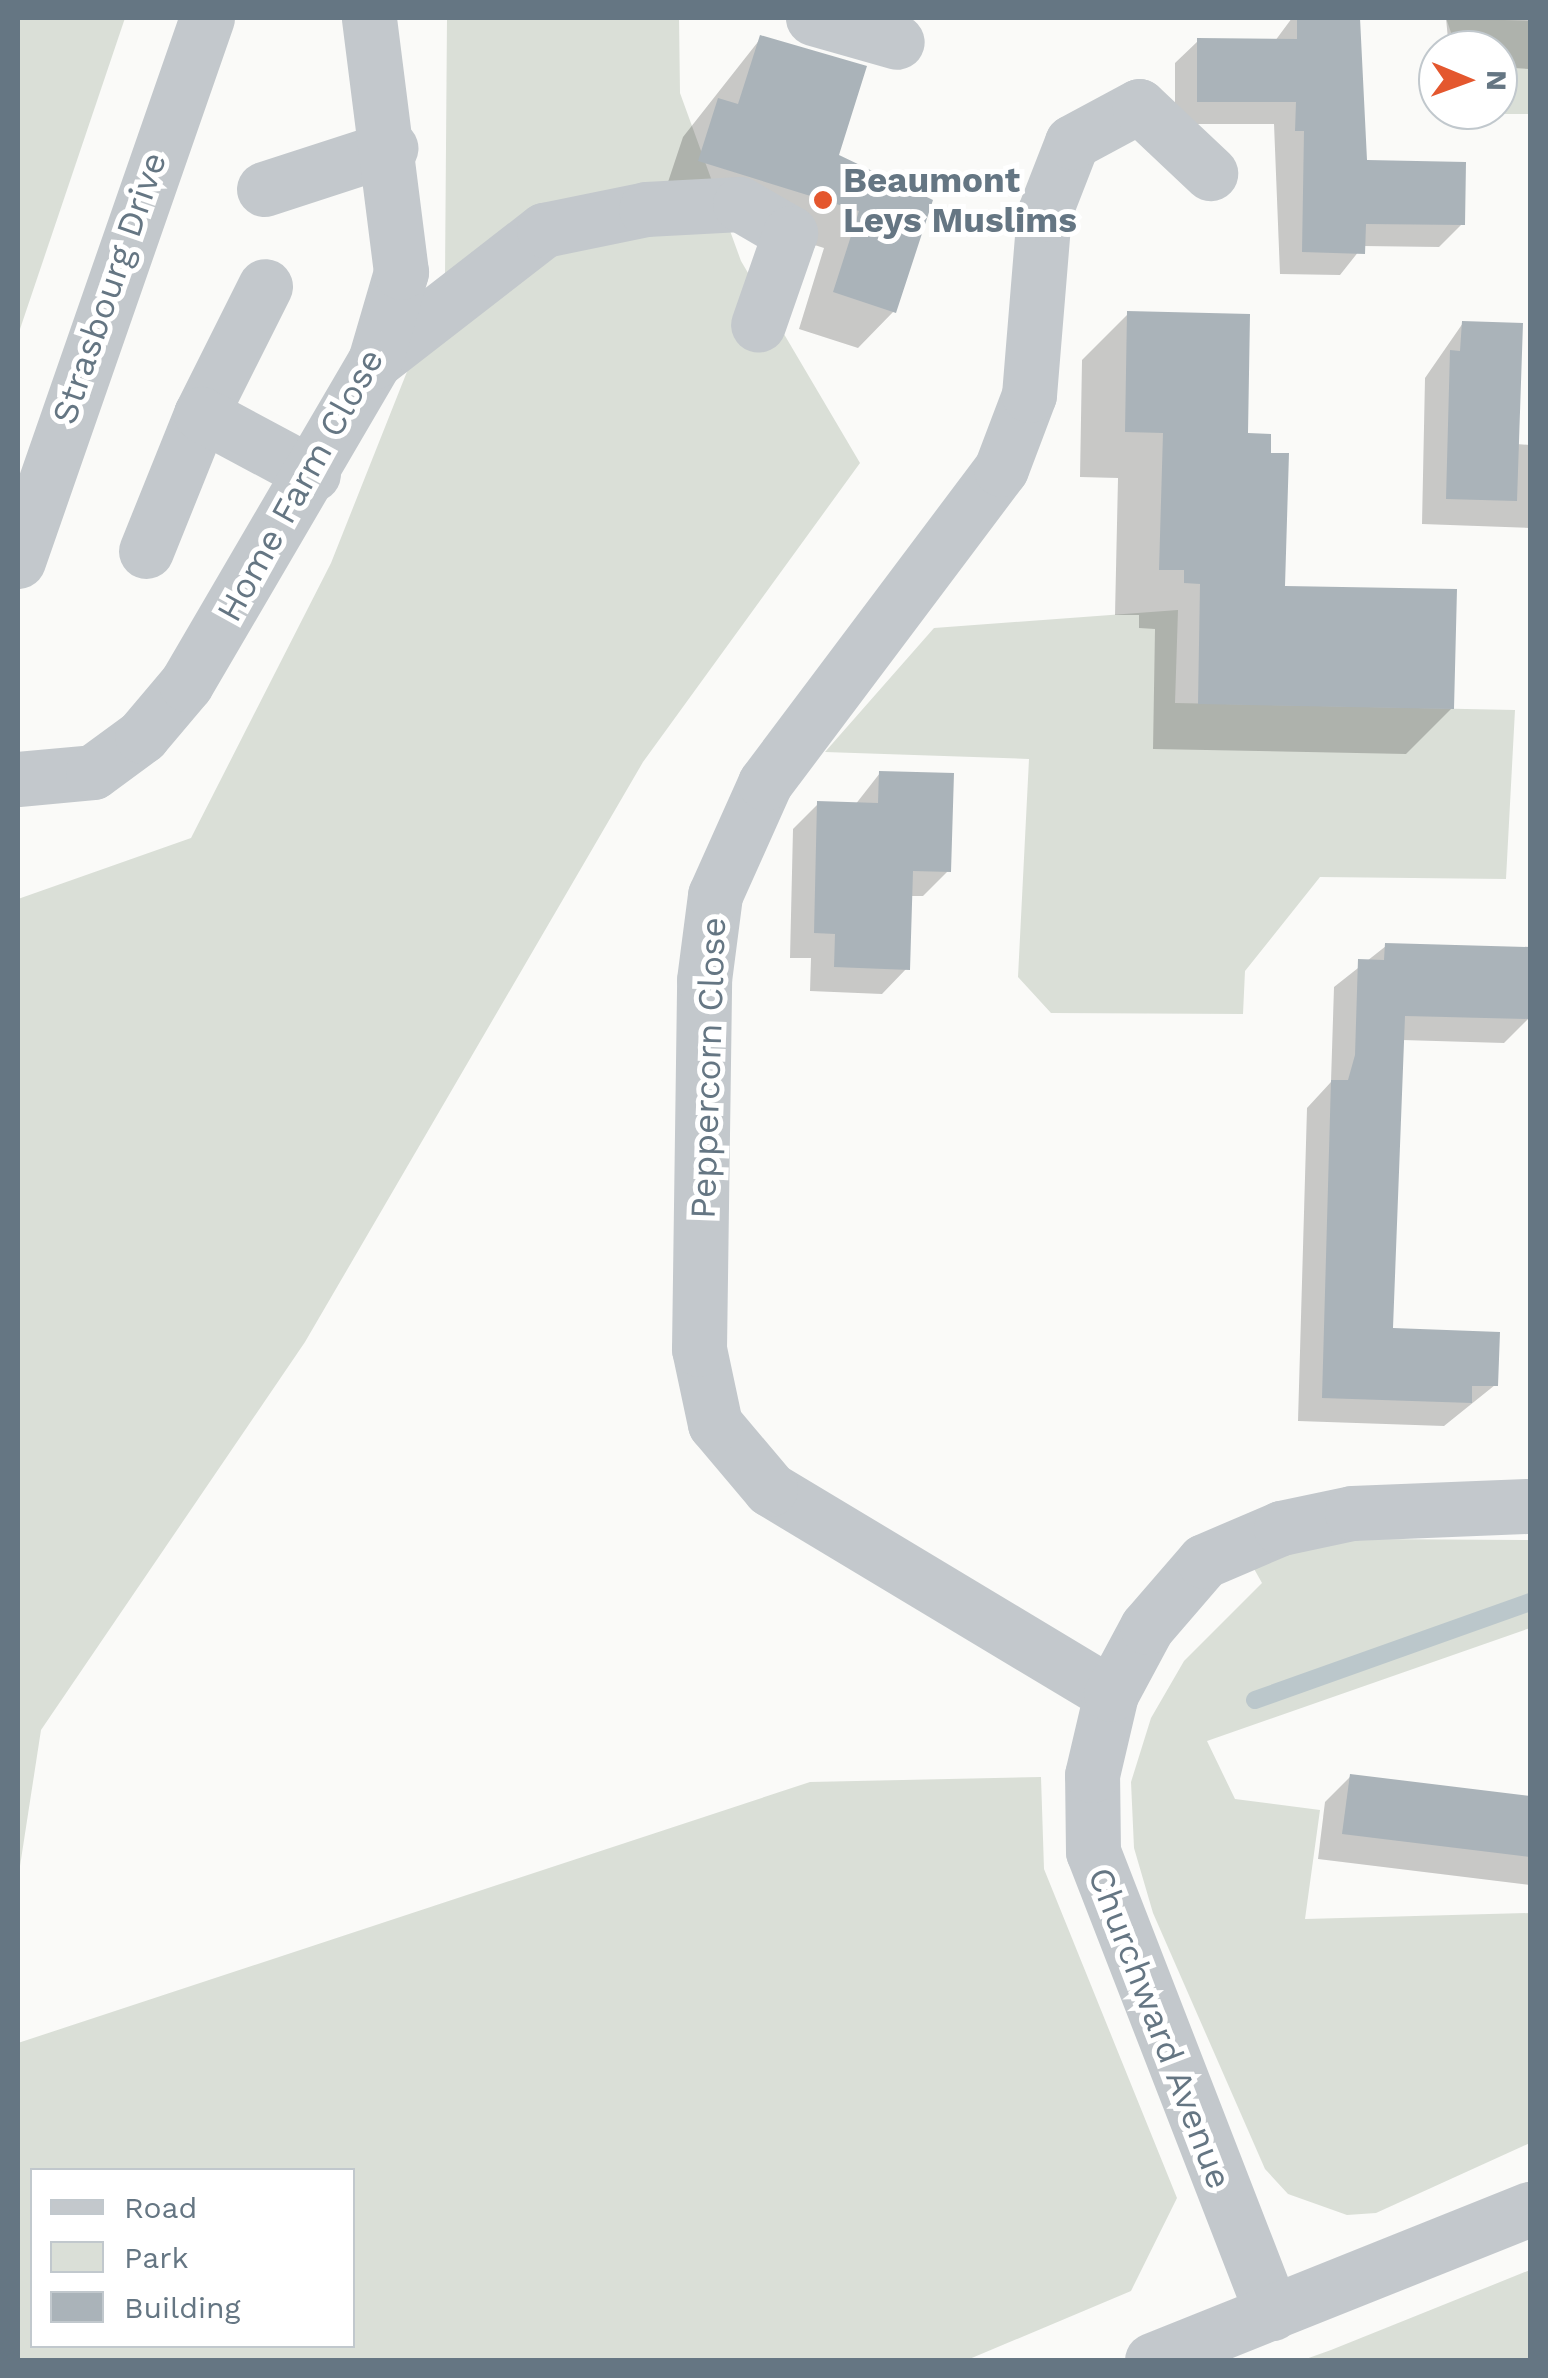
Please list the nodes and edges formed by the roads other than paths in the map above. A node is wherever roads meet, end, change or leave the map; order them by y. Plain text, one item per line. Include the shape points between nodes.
1 (206, 18) edge
2 (368, 18) edge
3 (813, 18) edge
4 (897, 42) dead end
5 (390, 148) junction
6 (1210, 174) dead end
7 (264, 189) dead end
8 (265, 286) dead end
9 (758, 324) dead end
10 (375, 360) junction
11 (202, 414) junction
12 (313, 474) junction
13 (146, 551) dead end
14 (18, 561) edge
15 (18, 779) edge
16 (1530, 1506) edge
17 (1111, 1694) junction
18 (1530, 2209) edge
19 (1272, 2313) junction
20 (1152, 2360) edge

1 - 14 street, Strasbourg Drive
2 - 5 street, Home Farm Close
3 - 4 street
5 - 7 street
5 - 10 street, Home Farm Close via 401,272
6 - 17 street, Peppercorn Close via 1139,106 1072,142 1044,214 1029,395 1001,469 765,783 715,895 704,980 698,1349 715,1424 770,1490
8 - 11 street
9 - 10 street via 790,233 740,204 646,209 544,230
10 - 12 street, Home Farm Close
11 - 12 street
11 - 13 street
12 - 15 street, Home Farm Close via 186,684 142,736 94,772
16 - 17 street, Churchward Avenue via 1352,1513 1281,1528 1204,1561 1147,1627
17 - 19 street, Churchward Avenue via 1092,1775 1092,1852
18 - 19 street
19 - 20 street

